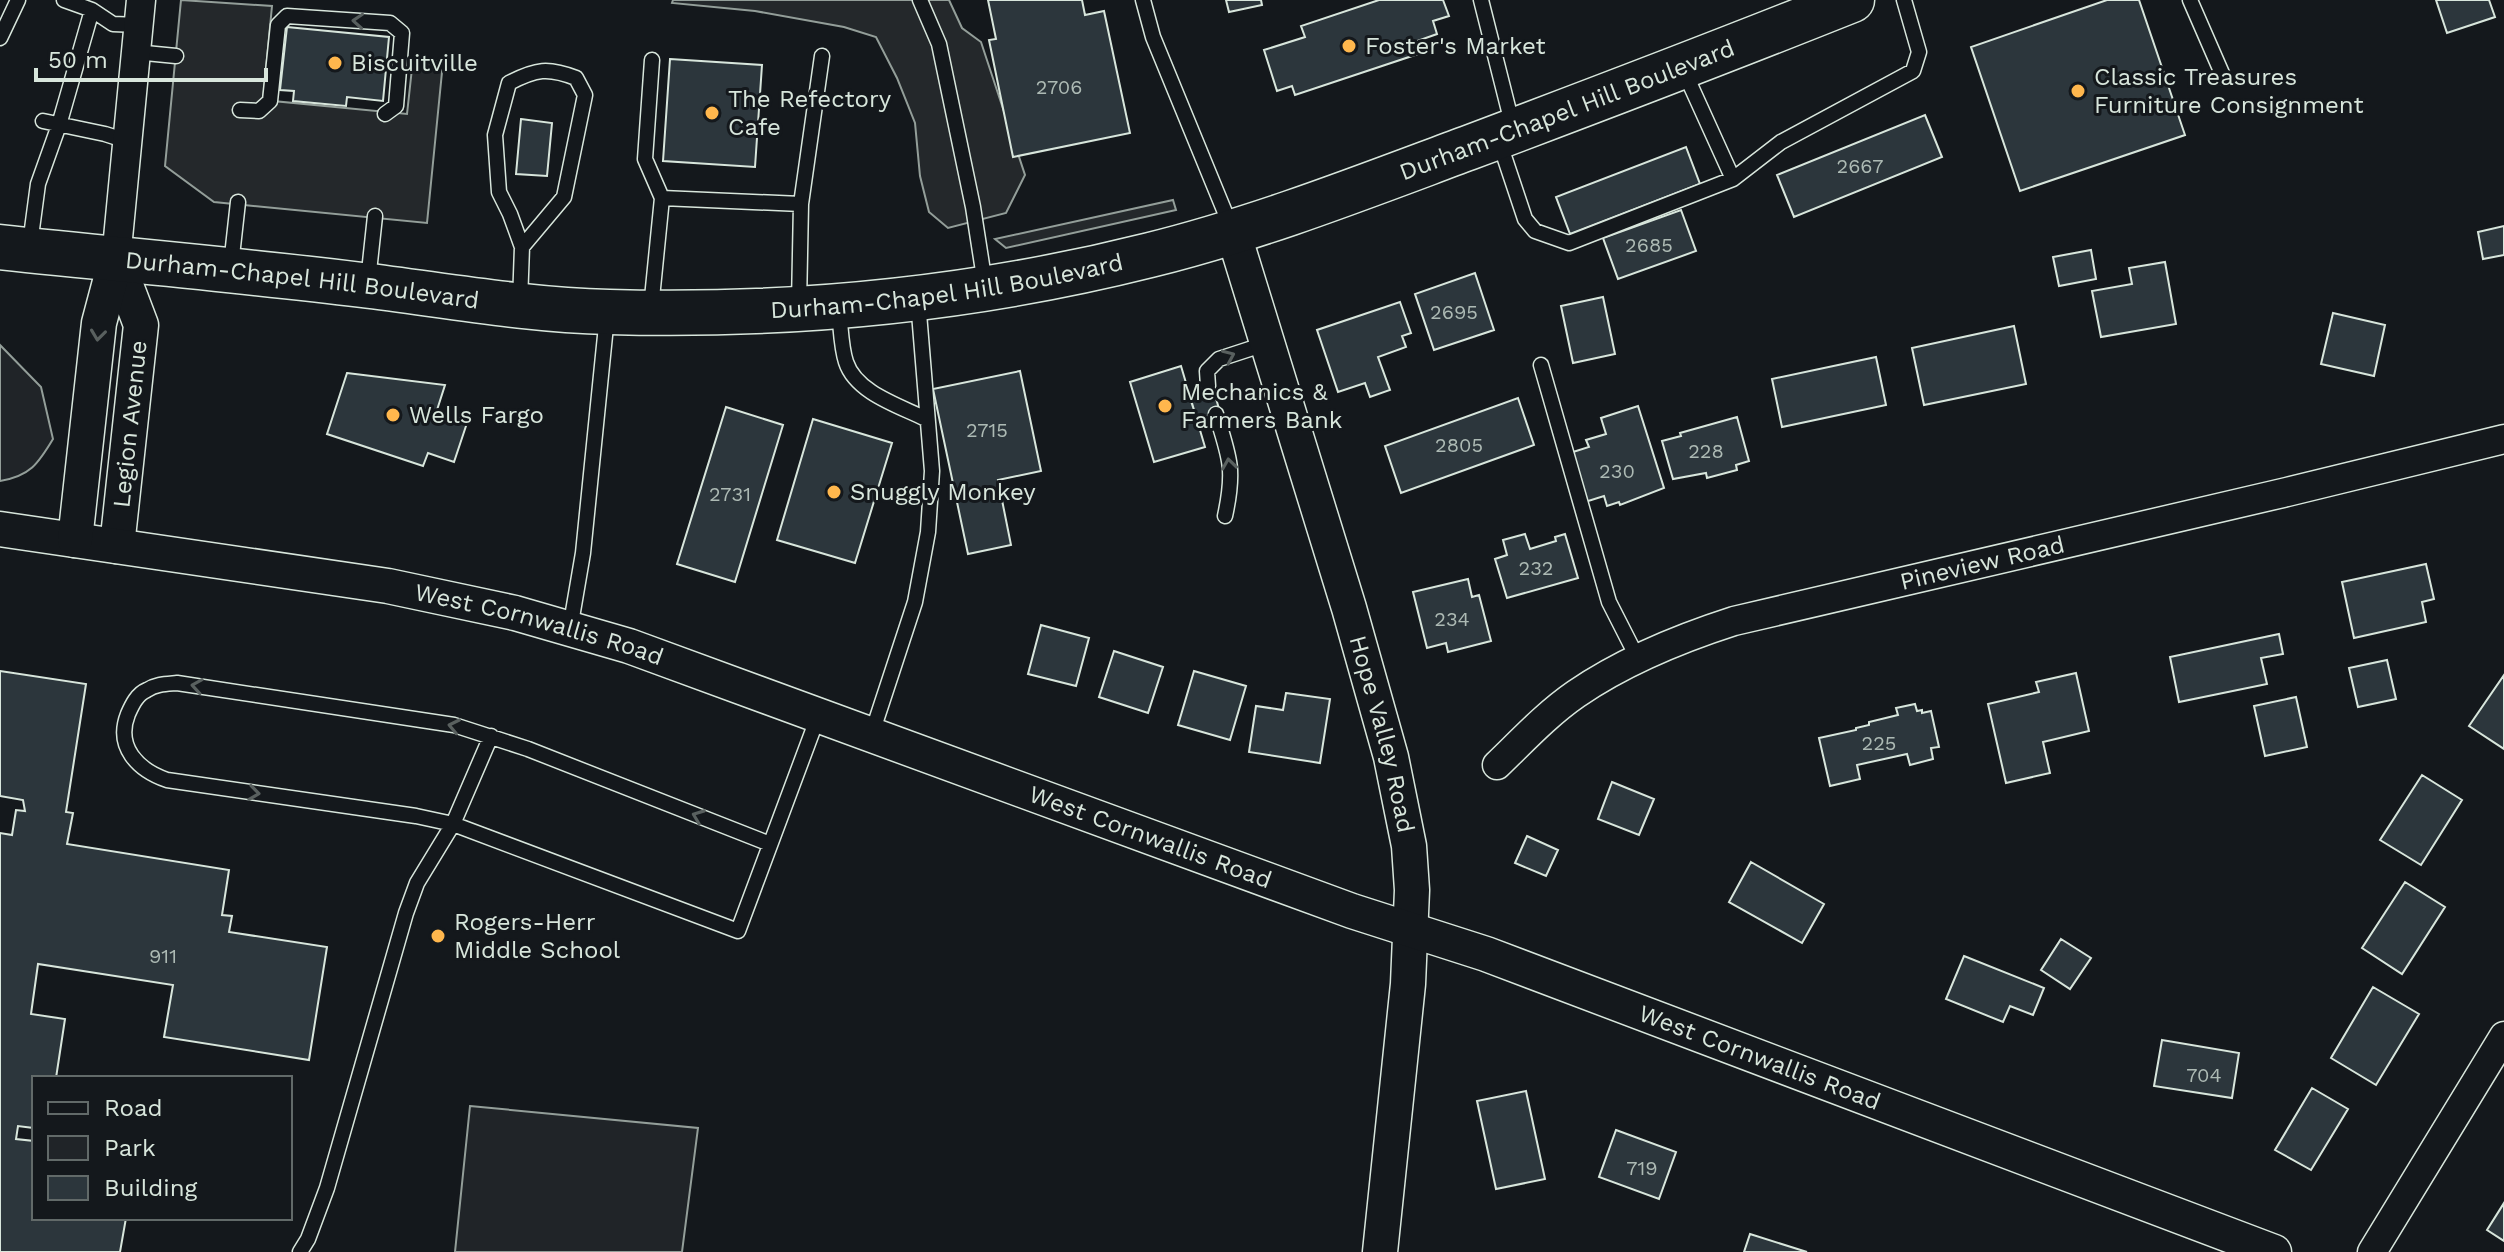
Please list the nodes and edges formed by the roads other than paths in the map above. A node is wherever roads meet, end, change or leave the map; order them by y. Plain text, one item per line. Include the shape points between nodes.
1 (18, 0) edge
2 (64, 0) edge
3 (920, 0) edge
4 (1143, 0) edge
5 (1481, 0) edge
6 (1852, 0) edge
7 (1904, 0) edge
8 (2190, 0) edge
9 (92, 10) junction
10 (138, 26) edge
11 (0, 38) edge
12 (176, 56) dead end
13 (822, 56) dead end
14 (652, 60) dead end
15 (1682, 67) junction
16 (2224, 78) dead end
17 (240, 110) dead end
18 (385, 114) dead end
19 (43, 121) dead end
20 (59, 125) junction
21 (1506, 134) junction
22 (127, 141) junction
23 (1733, 179) junction
24 (662, 198) junction
25 (238, 202) dead end
26 (801, 204) junction
27 (375, 216) dead end
28 (1233, 232) junction
29 (522, 247) junction
30 (15, 249) edge
31 (116, 259) junction
32 (230, 270) junction
33 (367, 285) junction
34 (985, 288) junction
35 (917, 297) junction
36 (818, 305) junction
37 (520, 306) junction
38 (608, 312) junction
39 (651, 312) junction
40 (1268, 343) junction
41 (1541, 365) dead end
42 (1208, 386) dead end
43 (1216, 414) dead end
44 (926, 419) junction
45 (2504, 439) edge
46 (1225, 516) dead end
47 (0, 529) edge
48 (75, 540) junction
49 (117, 546) junction
50 (570, 629) junction
51 (1638, 659) junction
52 (819, 714) junction
53 (872, 733) junction
54 (491, 736) junction
55 (1497, 765) dead end
56 (453, 824) junction
57 (770, 844) junction
58 (1411, 930) junction
59 (2504, 1036) edge
60 (300, 1252) edge
61 (1380, 1252) edge
62 (2274, 1252) edge
63 (2372, 1252) edge

1 - 11 lane
2 - 9 lane
3 - 34 lane via 939,44
4 - 28 lane via 1153,37
5 - 21 lane
6 - 15 main road, Durham-Chapel Hill Boulevard
7 - 23 lane via 1919,52 1913,71 1781,142
8 - 16 lane
9 - 10 lane via 113,24
9 - 20 lane
10 - 12 lane
10 - 22 street, Legion Avenue
13 - 26 lane
14 - 24 lane via 645,159
15 - 21 main road, Durham-Chapel Hill Boulevard
15 - 23 lane
18 -> 17 lane via 396,106 402,33 390,23 287,16 278,25 270,101 259,111
19 - 20 lane
20 - 22 lane
20 - 30 lane
21 - 23 lane via 1525,219 1535,231 1569,243
21 - 28 main road, Durham-Chapel Hill Boulevard
22 - 31 street, Legion Avenue
24 - 26 lane
24 - 39 lane
25 - 32 lane
26 - 36 lane
27 - 33 lane
28 - 34 main road, Durham-Chapel Hill Boulevard via 1151,255
28 - 40 street, Hope Valley Road
29 - 29 lane via 499,192 495,135 509,83 531,71 556,70 576,78 585,95 581,124 564,197
29 - 37 lane
30 - 31 main road, Durham-Chapel Hill Boulevard
31 - 32 main road, Durham-Chapel Hill Boulevard
31 -> 48 street, Legion Avenue via 99,323
31 - 49 street, Legion Avenue via 141,325
32 - 33 main road, Durham-Chapel Hill Boulevard
33 - 37 main road, Durham-Chapel Hill Boulevard
34 - 35 main road, Durham-Chapel Hill Boulevard
35 - 36 main road, Durham-Chapel Hill Boulevard
35 - 44 lane
36 - 39 main road, Durham-Chapel Hill Boulevard
36 - 44 lane via 858,382
37 - 38 main road, Durham-Chapel Hill Boulevard
38 - 39 main road, Durham-Chapel Hill Boulevard
38 - 50 lane
42 -> 40 lane via 1207,371 1219,359
40 - 58 street, Hope Valley Road via 1391,757 1409,846
41 - 51 lane via 1609,602
46 -> 43 lane via 1232,485 1230,459
44 - 53 lane via 932,471 928,532 915,602
45 - 51 street, Pineview Road via 1734,621
47 - 48 street, West Cornwallis Road
48 - 49 street, West Cornwallis Road
49 - 50 street, West Cornwallis Road via 388,586
50 - 52 street, West Cornwallis Road
51 - 55 street, Pineview Road via 1577,694
52 - 53 street, West Cornwallis Road
52 - 57 lane
53 - 58 street, West Cornwallis Road
54 - 56 lane
54 -> 56 lane via 454,725 177,683 143,691 125,723 125,746 150,775
57 -> 54 lane
56 - 57 lane via 738,931
56 - 60 lane via 417,883 406,913 327,1188
58 - 61 street, Hope Valley Road
58 - 62 street, West Cornwallis Road
59 - 63 street

